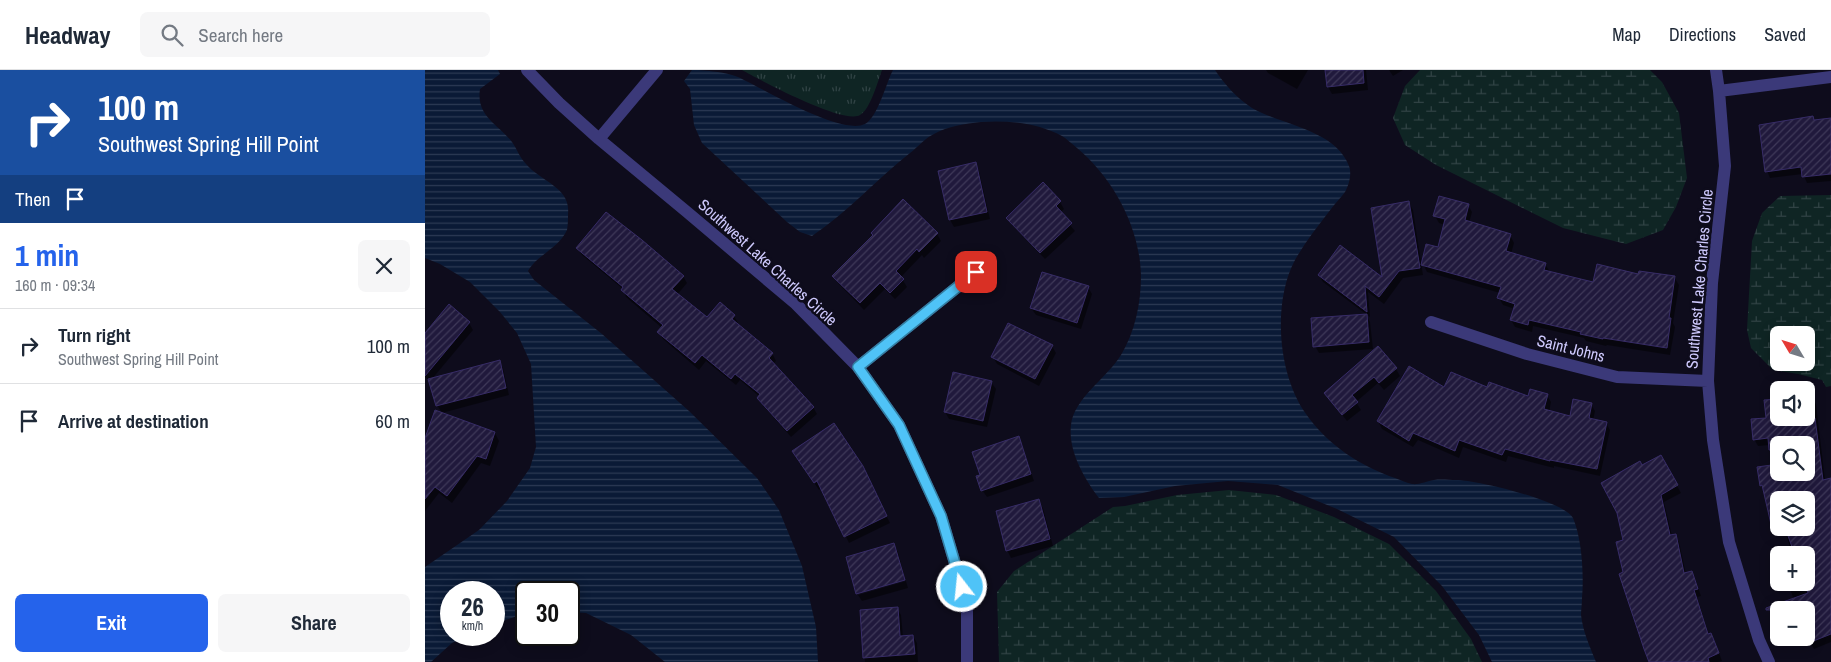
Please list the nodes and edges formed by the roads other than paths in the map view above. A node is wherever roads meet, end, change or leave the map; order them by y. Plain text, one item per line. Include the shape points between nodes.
1 (527, 70) edge
2 (657, 70) edge
3 (1716, 70) edge
4 (1831, 77) edge
5 (1719, 91) junction
6 (599, 139) junction
7 (976, 272) dead end
8 (1431, 322) dead end
9 (858, 367) junction
10 (1707, 381) junction
11 (967, 662) edge
12 (1769, 662) edge

1 - 6 street, Southwest Lake Charles Circle
2 - 6 street
3 - 5 street, Southwest Lake Charles Circle
4 - 5 street
5 - 10 street, Southwest Lake Charles Circle via 1725,166 1712,283
6 - 9 street, Southwest Lake Charles Circle via 789,298
7 - 9 street
8 - 10 street, Saint Johns via 1527,354 1617,376
9 - 11 street, Southwest Lake Charles Circle via 899,425 941,516 967,604
10 - 12 street, Southwest Lake Charles Circle via 1729,542 1759,640

